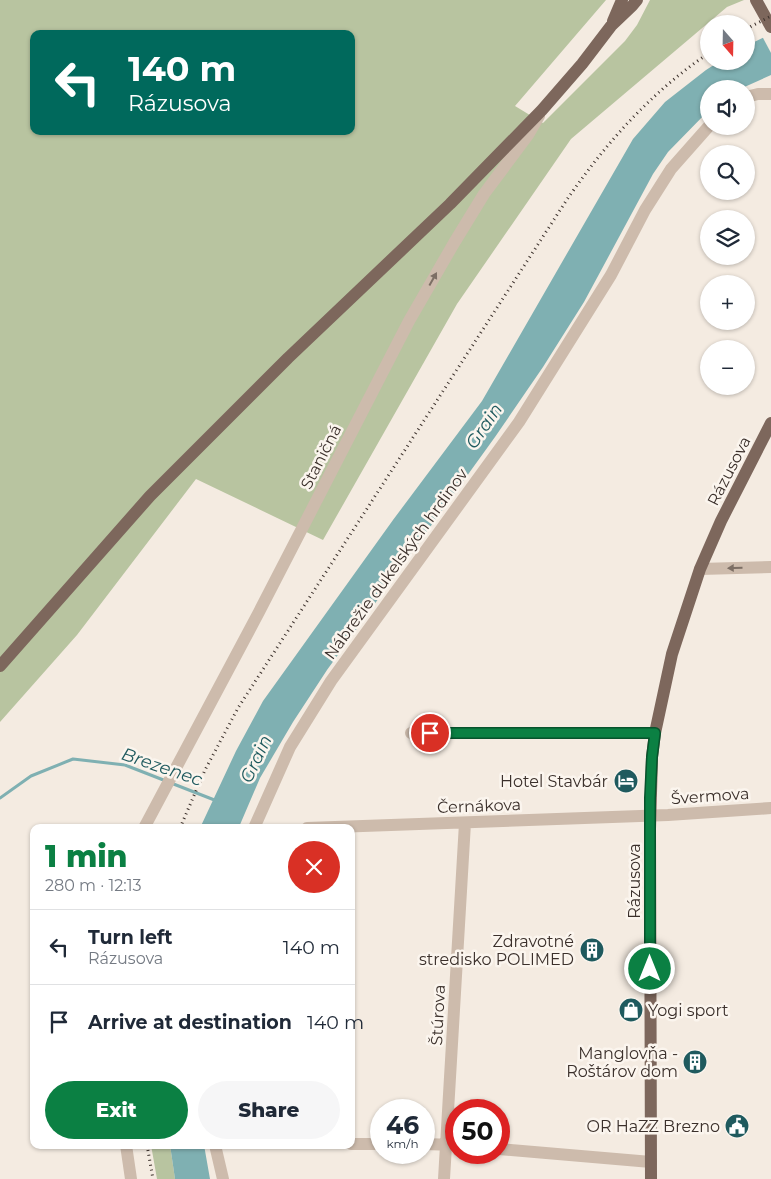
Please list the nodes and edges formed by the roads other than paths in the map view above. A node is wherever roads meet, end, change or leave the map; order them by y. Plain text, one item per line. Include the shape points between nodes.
1 (622, 0) edge
2 (637, 0) edge
3 (756, 0) edge
4 (611, 26) junction
5 (771, 27) edge
6 (771, 94) edge
7 (755, 95) edge
8 (542, 110) junction
9 (701, 135) edge
10 (771, 423) edge
11 (771, 568) edge
12 (700, 569) junction
13 (0, 666) edge
14 (412, 733) dead end
15 (655, 733) junction
16 (771, 808) edge
17 (651, 815) junction
18 (465, 823) junction
19 (146, 824) edge
20 (256, 824) edge
21 (355, 826) edge
22 (453, 1099) edge
23 (355, 1144) edge
24 (370, 1144) edge
25 (127, 1149) edge
26 (216, 1149) edge
27 (510, 1150) edge
28 (651, 1162) junction
29 (447, 1164) edge
30 (131, 1179) edge
31 (223, 1179) edge
32 (444, 1179) edge
33 (651, 1179) edge

1 - 4 main road
2 - 4 main road
3 - 5 main road
4 - 8 main road
6 - 7 street
8 - 13 main road via 450,204 179,466
19 -> 8 street, Staničná via 409,322 484,194
9 - 20 street, Nábrežie dukelských hrdinov via 671,169 606,283 519,422 331,681 290,748
10 - 12 main road, Rázusova
11 -> 12 street
12 - 15 main road, Rázusova via 672,654
14 - 15 street
15 - 17 main road, Rázusova
16 - 17 street, Švermova
17 - 18 street, Černákova
17 - 28 main road, Rázusova
18 - 21 street, Černákova
18 - 22 street, Štúrova
23 - 24 street
25 - 30 street
26 - 31 street
27 - 28 street
28 - 33 main road, Rázusova
29 - 32 street, Štúrova

